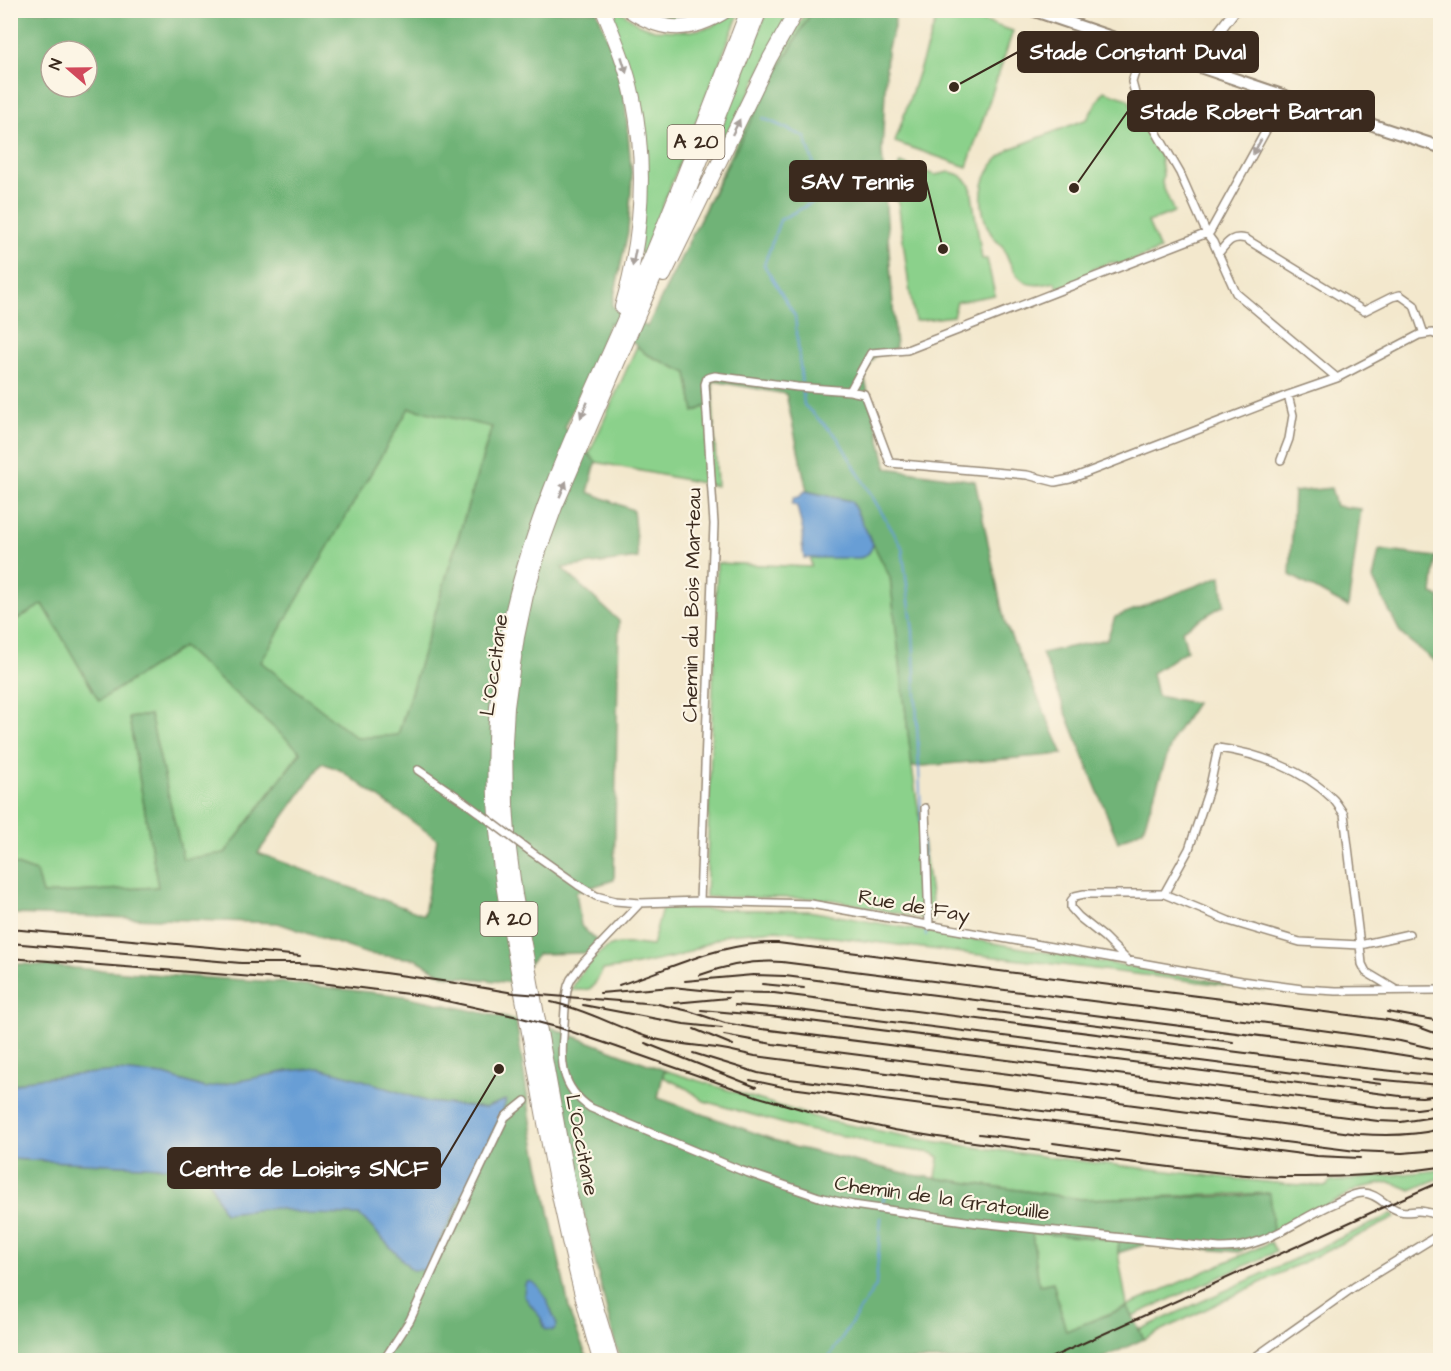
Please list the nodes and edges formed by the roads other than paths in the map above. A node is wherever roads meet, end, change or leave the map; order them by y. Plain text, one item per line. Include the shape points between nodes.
1 (603, 10) edge
2 (629, 10) edge
3 (726, 10) edge
4 (748, 10) edge
5 (760, 10) edge
6 (798, 10) edge
7 (1032, 10) edge
8 (1235, 10) edge
9 (1144, 48) junction
10 (1208, 52) junction
11 (1191, 63) junction
12 (1203, 67) junction
13 (1227, 75) junction
14 (1285, 96) junction
15 (1440, 147) edge
16 (1207, 234) junction
17 (1218, 254) junction
18 (1424, 334) junction
19 (629, 336) junction
20 (1440, 336) edge
21 (608, 357) junction
22 (1337, 378) junction
23 (850, 391) junction
24 (1288, 395) junction
25 (1281, 460) dead end
26 (418, 770) dead end
27 (925, 808) dead end
28 (1164, 894) junction
29 (700, 901) junction
30 (640, 903) junction
31 (929, 926) junction
32 (1409, 934) dead end
33 (1360, 945) junction
34 (1129, 962) junction
35 (1396, 990) junction
36 (1440, 990) edge
37 (525, 1101) dead end
38 (1440, 1216) edge
39 (1440, 1234) edge
40 (384, 1360) edge
41 (600, 1360) edge
42 (612, 1360) edge
43 (1251, 1360) edge

1 -> 21 highway via 632,97 641,162 637,243
2 - 3 highway via 642,19 676,28 695,26
4 - 21 highway, L'Occitane / A 20
5 - 19 highway, L'Occitane / A 20
19 -> 6 highway via 642,320 770,58
7 - 9 main road
8 - 10 street
9 - 11 main road
9 - 16 street via 1132,82 1136,97 1180,173
10 - 11 street
10 - 12 street
10 - 13 street
11 - 12 main road
12 - 13 main road
13 - 14 main road
14 - 15 main road
14 -> 16 street
16 - 17 street
16 - 23 street via 907,350 871,353
17 - 18 street via 1230,240 1246,239 1364,311 1400,295 1414,305
17 - 22 street via 1236,293
18 - 20 street
18 - 22 street
42 -> 19 highway, L'Occitane / A 20 via 572,1206 515,896 506,804 506,742 517,638 539,551
21 -> 41 highway, L'Occitane / A 20 via 551,486 521,574 500,675 495,733 496,813 505,896 561,1209
22 - 24 street
23 - 24 street via 864,394 890,464 1027,475 1055,482
23 - 29 street, Chemin du Bois Marteau via 715,376 705,381 714,524
24 - 25 street via 1293,415
26 - 30 street, Rue de Fay, bridge via 596,896
27 - 31 street
28 - 33 street via 1229,921 1300,942
28 - 33 street via 1190,849 1218,748 1239,751 1290,769 1317,785 1344,814
28 - 34 street via 1084,894 1071,900 1071,908 1079,917
29 - 30 street, Rue de Fay
29 - 31 street, Rue de Fay via 811,904
30 - 38 street, Chemin de la Gratouille via 571,979 562,1046 565,1077 578,1097 600,1113 740,1170 853,1205 979,1223 1219,1248 1256,1243 1314,1212 1359,1194 1370,1194 1399,1211
31 - 34 street, Rue de Fay
32 - 33 street
33 - 35 street via 1365,972
34 - 35 street, Rue de Fay via 1302,989
35 - 36 street, Rue de Fay
37 - 40 street via 505,1117 410,1320
39 - 43 street via 1354,1287

